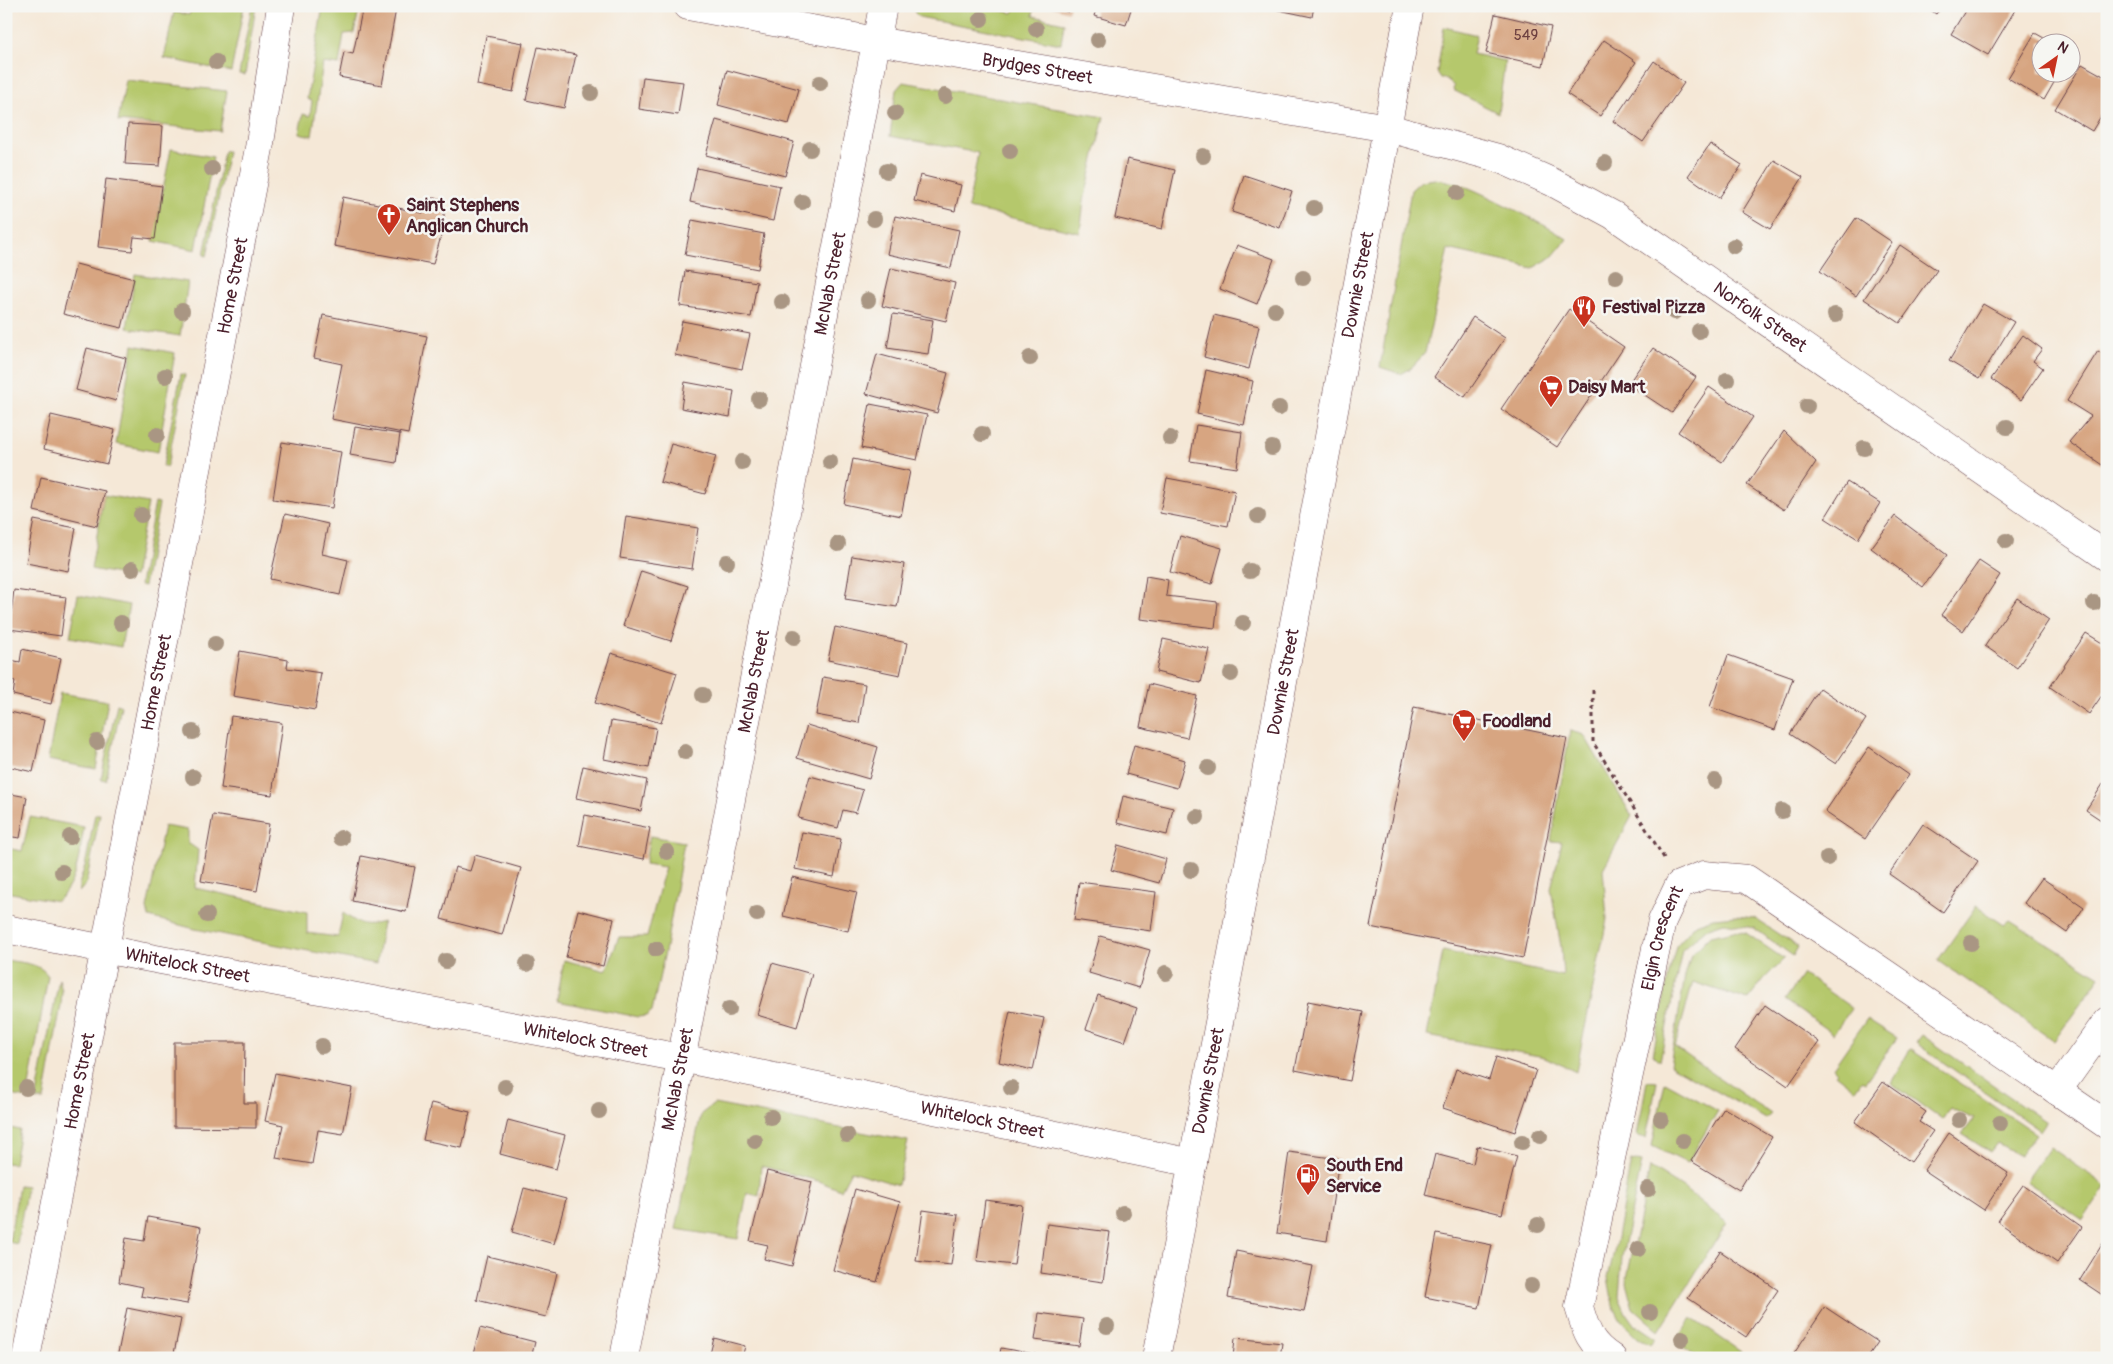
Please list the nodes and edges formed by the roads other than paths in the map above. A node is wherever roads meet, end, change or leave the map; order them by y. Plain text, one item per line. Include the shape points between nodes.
1 (281, 6) edge
2 (688, 6) edge
3 (883, 6) edge
4 (1410, 6) edge
5 (876, 41) junction
6 (1388, 128) junction
7 (2107, 556) edge
8 (6, 929) edge
9 (103, 947) junction
10 (2107, 1021) edge
11 (681, 1058) junction
12 (2057, 1091) junction
13 (2107, 1125) edge
14 (1193, 1163) junction
15 (26, 1358) edge
16 (624, 1358) edge
17 (1156, 1358) edge
18 (1612, 1358) edge

1 - 9 street, Home Street via 260,143 136,794
2 - 5 street, Brydges Street
3 - 5 street, McNab Street
4 - 6 street, Downie Street
5 - 6 street, Brydges Street
5 - 11 street, McNab Street
6 - 7 street, Norfolk Street via 1498,158 1613,215
6 - 14 street, Downie Street
8 - 9 street, Whitelock Street
9 - 11 street, Whitelock Street
9 - 15 street, Home Street
10 - 12 street
11 - 14 street, Whitelock Street
11 - 16 street, McNab Street
12 - 13 street, Elgin Crescent
12 - 18 street, Elgin Crescent via 1747,879 1704,875 1679,885 1662,921 1580,1307 1585,1329 1597,1348
14 - 17 street, Downie Street

